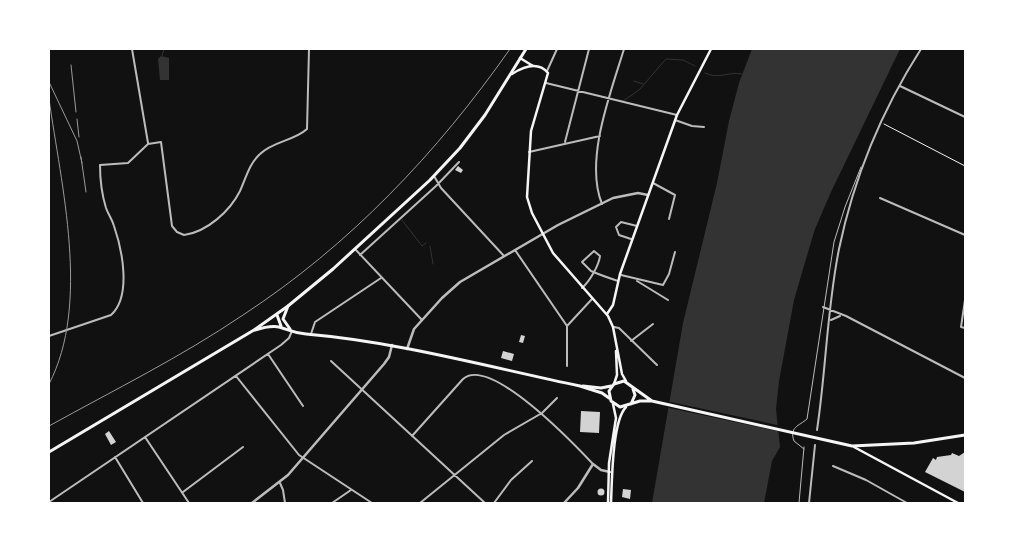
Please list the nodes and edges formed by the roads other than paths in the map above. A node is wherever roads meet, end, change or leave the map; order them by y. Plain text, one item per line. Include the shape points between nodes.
1 (132, 49) edge
2 (309, 49) edge
3 (526, 49) edge
4 (557, 49) edge
5 (589, 49) edge
6 (624, 49) edge
7 (711, 49) edge
8 (921, 49) edge
9 (519, 60) junction
10 (526, 66) junction
11 (533, 66) junction
12 (547, 71) junction
13 (509, 76) junction
14 (546, 83) junction
15 (899, 86) junction
16 (578, 92) junction
17 (610, 100) junction
18 (677, 115) junction
19 (965, 117) edge
20 (675, 120) junction
21 (704, 127) dead end
22 (600, 136) junction
23 (565, 142) junction
24 (148, 144) junction
25 (529, 152) junction
26 (459, 162) dead end
27 (861, 167) junction
28 (434, 176) junction
29 (652, 182) junction
30 (438, 184) junction
31 (648, 195) junction
32 (880, 198) dead end
33 (602, 204) junction
34 (669, 219) dead end
35 (637, 226) junction
36 (543, 235) junction
37 (965, 235) edge
38 (632, 240) junction
39 (355, 249) junction
40 (515, 250) junction
41 (675, 252) dead end
42 (360, 255) junction
43 (504, 256) junction
44 (593, 272) junction
45 (620, 274) junction
46 (381, 278) junction
47 (635, 279) junction
48 (618, 281) junction
49 (582, 288) junction
50 (592, 298) junction
51 (668, 300) dead end
52 (965, 300) edge
53 (288, 306) junction
54 (823, 307) junction
55 (832, 310) junction
56 (607, 314) junction
57 (277, 315) junction
58 (842, 316) junction
59 (422, 320) junction
60 (830, 320) junction
61 (284, 321) junction
62 (652, 324) dead end
63 (282, 326) junction
64 (567, 326) junction
65 (613, 327) junction
66 (965, 328) edge
67 (254, 330) junction
68 (292, 331) junction
69 (311, 334) junction
70 (49, 336) edge
71 (632, 341) junction
72 (392, 346) junction
73 (407, 349) junction
74 (616, 349) junction
75 (268, 354) junction
76 (331, 361) dead end
77 (656, 365) dead end
78 (567, 366) dead end
79 (236, 376) junction
80 (965, 378) edge
81 (627, 382) junction
82 (613, 384) junction
83 (580, 386) junction
84 (633, 388) junction
85 (362, 390) junction
86 (557, 398) dead end
87 (609, 398) junction
88 (652, 401) junction
89 (613, 404) junction
90 (630, 404) junction
91 (303, 406) dead end
92 (626, 407) junction
93 (542, 413) junction
94 (817, 430) dead end
95 (965, 435) edge
96 (412, 436) junction
97 (145, 437) junction
98 (815, 444) dead end
99 (852, 446) junction
100 (243, 447) dead end
101 (49, 452) edge
102 (115, 457) junction
103 (302, 458) junction
104 (532, 461) dead end
105 (593, 464) junction
106 (833, 466) dead end
107 (610, 472) junction
108 (455, 474) junction
109 (280, 482) junction
110 (351, 490) junction
111 (182, 493) junction
112 (49, 502) edge
113 (901, 502) edge
114 (143, 503) edge
115 (190, 503) edge
116 (252, 503) edge
117 (285, 503) edge
118 (332, 503) edge
119 (372, 503) edge
120 (420, 503) edge
121 (485, 503) edge
122 (494, 503) edge
123 (564, 503) edge
124 (610, 503) edge
125 (799, 503) edge
126 (809, 503) edge
127 (907, 503) edge
128 (958, 503) edge

1 - 24 street
2 - 24 street via 307,128 261,153 231,207 212,222 190,234 182,234 172,226 161,142
3 - 9 main road
4 - 12 street
5 - 16 street
6 - 17 street
7 - 18 main road
8 - 15 street
9 - 10 main road
9 - 11 main road
9 - 13 main road
10 - 11 main road
10 - 13 main road
11 - 12 main road
12 - 14 main road
13 - 28 main road via 473,132
14 - 16 street
14 - 25 main road via 534,120
15 - 19 street
15 - 27 street
16 - 17 street
16 - 23 street
17 - 18 street
17 - 22 street
18 - 20 main road
20 - 21 street
20 - 29 main road
22 - 23 street
22 - 33 street via 595,169
23 - 25 street
24 - 70 street via 130,162 100,165 105,204 116,236 124,282 124,292 116,310 107,317
25 - 36 main road via 527,197
26 - 30 street
27 - 54 street via 836,235
27 - 55 street via 839,249
28 - 30 street
28 - 39 main road
29 - 31 main road
29 - 34 street via 675,195
30 - 42 street
30 - 43 street
31 - 33 street via 621,196
31 - 35 main road
32 - 37 street
33 - 36 street
35 - 38 main road
35 - 38 street via 621,222 616,227 619,235
36 - 40 street
36 - 49 main road
38 - 45 main road
39 - 42 street
39 - 53 main road
40 - 43 street
40 - 64 street
41 - 47 street via 663,285
42 - 46 street
43 - 59 street via 454,286
44 - 44 street via 600,257 594,250 582,262
44 - 48 street
44 - 49 street
45 - 47 street
45 - 48 main road
46 - 59 street
46 - 69 street via 315,322
47 - 51 street
48 - 56 main road via 614,305
49 - 50 main road
50 - 56 main road
50 - 64 street
52 - 66 street via 960,327
53 - 57 main road
53 - 61 main road
54 - 55 street
54 - 125 street via 807,419 792,433 794,441 804,448
55 - 58 street
55 - 60 street
56 - 65 main road
57 - 61 main road
57 - 63 main road
57 - 67 main road
58 - 60 street
58 - 80 street
59 - 73 street via 412,333
60 - 94 street
61 - 68 main road
62 - 71 street
63 - 67 main road
63 - 68 main road
64 - 78 street
65 - 71 street via 619,328
65 - 74 main road
67 - 101 main road
68 - 69 main road
68 - 75 street via 287,340
69 - 72 main road
71 - 77 street
72 - 73 main road
72 - 85 street via 387,360
73 - 83 main road
74 - 81 main road
74 - 82 main road via 617,375
75 - 79 street
75 - 91 street
76 - 85 street
79 - 97 street
79 - 103 street
81 - 82 main road
81 - 84 main road
82 - 83 main road via 601,388
82 - 87 main road
83 - 87 main road
84 - 88 main road
84 - 90 main road via 634,398
85 - 96 street
85 - 103 street
86 - 93 street
87 - 89 main road
88 - 90 main road
88 - 99 main road
89 - 92 main road
89 - 107 main road via 616,418
90 - 92 main road
92 - 107 main road via 619,420
93 - 96 street via 490,379 466,376
93 - 105 street
93 - 108 street via 509,431
95 - 99 main road via 914,443
96 - 108 street
97 - 102 street
97 - 111 street
98 - 126 street
99 - 128 main road
100 - 111 street
102 - 112 street
102 - 114 street
103 - 109 street
103 - 110 street
104 - 122 street
105 - 107 street
105 - 123 street
106 - 113 street via 866,480
107 - 124 main road
108 - 120 street
108 - 121 street
109 - 116 street
109 - 117 street
110 - 118 street
110 - 119 street
111 - 115 street
113 - 127 street

